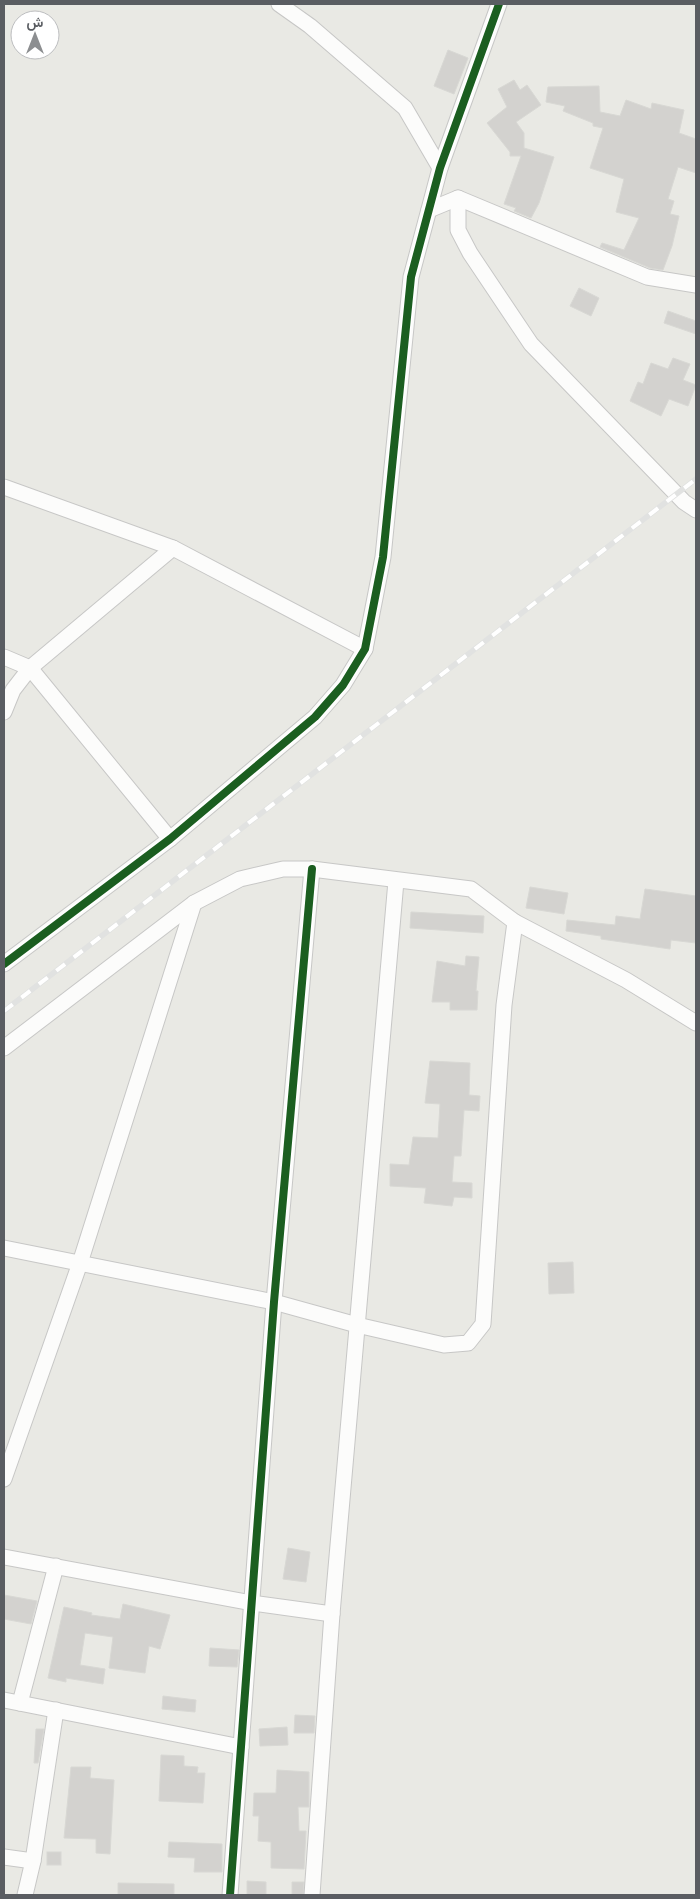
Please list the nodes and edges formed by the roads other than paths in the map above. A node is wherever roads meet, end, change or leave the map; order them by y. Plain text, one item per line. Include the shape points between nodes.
1 (279, 4) edge
2 (500, 4) edge
3 (440, 168) junction
4 (458, 198) junction
5 (429, 210) junction
6 (696, 285) edge
7 (4, 487) edge
8 (696, 510) edge
9 (173, 548) junction
10 (365, 648) junction
11 (4, 657) edge
12 (30, 668) junction
13 (4, 712) edge
14 (170, 839) junction
15 (312, 869) junction
16 (396, 881) junction
17 (194, 903) junction
18 (515, 922) junction
19 (4, 964) edge
20 (696, 1023) edge
21 (4, 1048) edge
22 (4, 1248) edge
23 (80, 1263) junction
24 (274, 1302) junction
25 (357, 1325) junction
26 (4, 1479) edge
27 (4, 1556) edge
28 (56, 1566) junction
29 (252, 1603) junction
30 (332, 1614) junction
31 (4, 1700) edge
32 (20, 1703) junction
33 (56, 1710) junction
34 (241, 1747) junction
35 (4, 1857) edge
36 (32, 1861) junction
37 (25, 1895) edge
38 (230, 1895) edge
39 (312, 1895) edge

1 - 3 street via 310,26 404,108
2 - 3 street
3 - 5 street
4 - 5 street
4 - 6 street via 647,277
4 - 8 street via 458,230 493,290 531,344 684,502
5 - 10 street via 411,277 383,557
7 - 9 street
9 - 10 street
9 - 12 street
10 - 14 street via 343,685 315,717
11 - 12 street
12 - 13 street via 13,690
12 - 14 street
14 - 19 street
15 - 16 street
15 - 17 street via 283,869 240,879
15 - 24 street
16 - 18 street via 471,889
16 - 25 street
17 - 21 street
17 - 23 street
18 - 20 street via 626,980
18 - 25 street via 504,1004 483,1324 468,1343 444,1345
22 - 23 street
23 - 24 street
23 - 26 street
24 - 25 street
24 - 29 street
25 - 30 street
27 - 28 street
28 - 29 street
28 - 32 street
29 - 30 street
29 - 34 street
30 - 39 street
31 - 32 street
32 - 33 street
33 - 34 street
33 - 36 street
34 - 38 street
35 - 36 street
36 - 37 street

